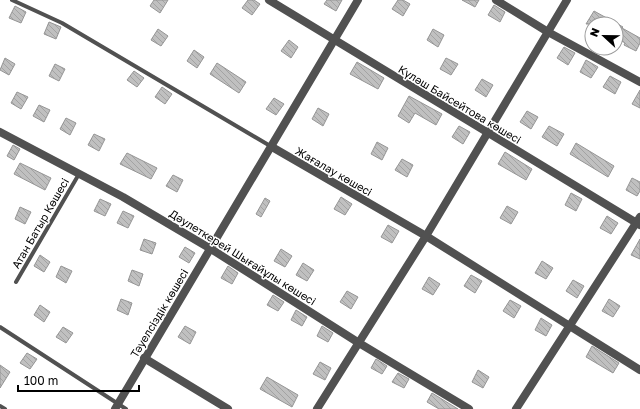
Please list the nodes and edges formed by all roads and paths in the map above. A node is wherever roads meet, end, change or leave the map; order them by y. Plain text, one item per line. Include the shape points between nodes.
1 (12, 0) edge
2 (269, 0) edge
3 (358, 0) edge
4 (496, 0) edge
5 (567, 0) edge
6 (548, 32) junction
7 (334, 40) junction
8 (640, 82) edge
9 (0, 132) edge
10 (488, 134) junction
11 (272, 147) junction
12 (79, 174) junction
13 (639, 222) edge
14 (426, 236) junction
15 (211, 249) junction
16 (16, 282) dead end
17 (568, 327) junction
18 (0, 328) edge
19 (359, 343) junction
20 (144, 358) junction
21 (640, 370) edge
22 (0, 406) edge
23 (117, 407) edge
24 (5, 409) edge
25 (126, 409) edge
26 (228, 409) edge
27 (317, 409) edge
28 (469, 409) edge
29 (516, 409) edge

1 - 11 lane, Жағалау көшесі via 62,23
2 - 7 street, Күләш Байсейтова көшесі
3 - 7 street, Тәуелсіздік көшесі
4 - 6 street
5 - 6 street
6 - 8 street
6 - 10 street
7 - 10 street, Күләш Байсейтова көшесі
7 - 11 street, Тәуелсіздік көшесі
9 - 12 street, Дәулеткерей Шығайұлы көшесі
10 - 13 street, Күләш Байсейтова көшесі
10 - 14 street
11 - 14 street, Жағалау көшесі
11 - 15 street, Тәуелсіздік көшесі
12 - 15 street, Дәулеткерей Шығайұлы көшесі
12 - 16 lane, Атан Батыр Көшесі
13 - 17 street
14 - 17 street, Жағалау көшесі
14 - 19 street
15 - 19 street, Дәулеткерей Шығайұлы көшесі
15 - 20 street, Тәуелсіздік көшесі
17 - 21 street, Жағалау көшесі
17 - 29 street
18 - 23 lane
19 - 27 street
19 - 28 street, Дәулеткерей Шығайұлы көшесі
20 - 23 street, Тәуелсіздік көшесі
20 - 26 street
22 - 24 lane
23 - 25 lane

